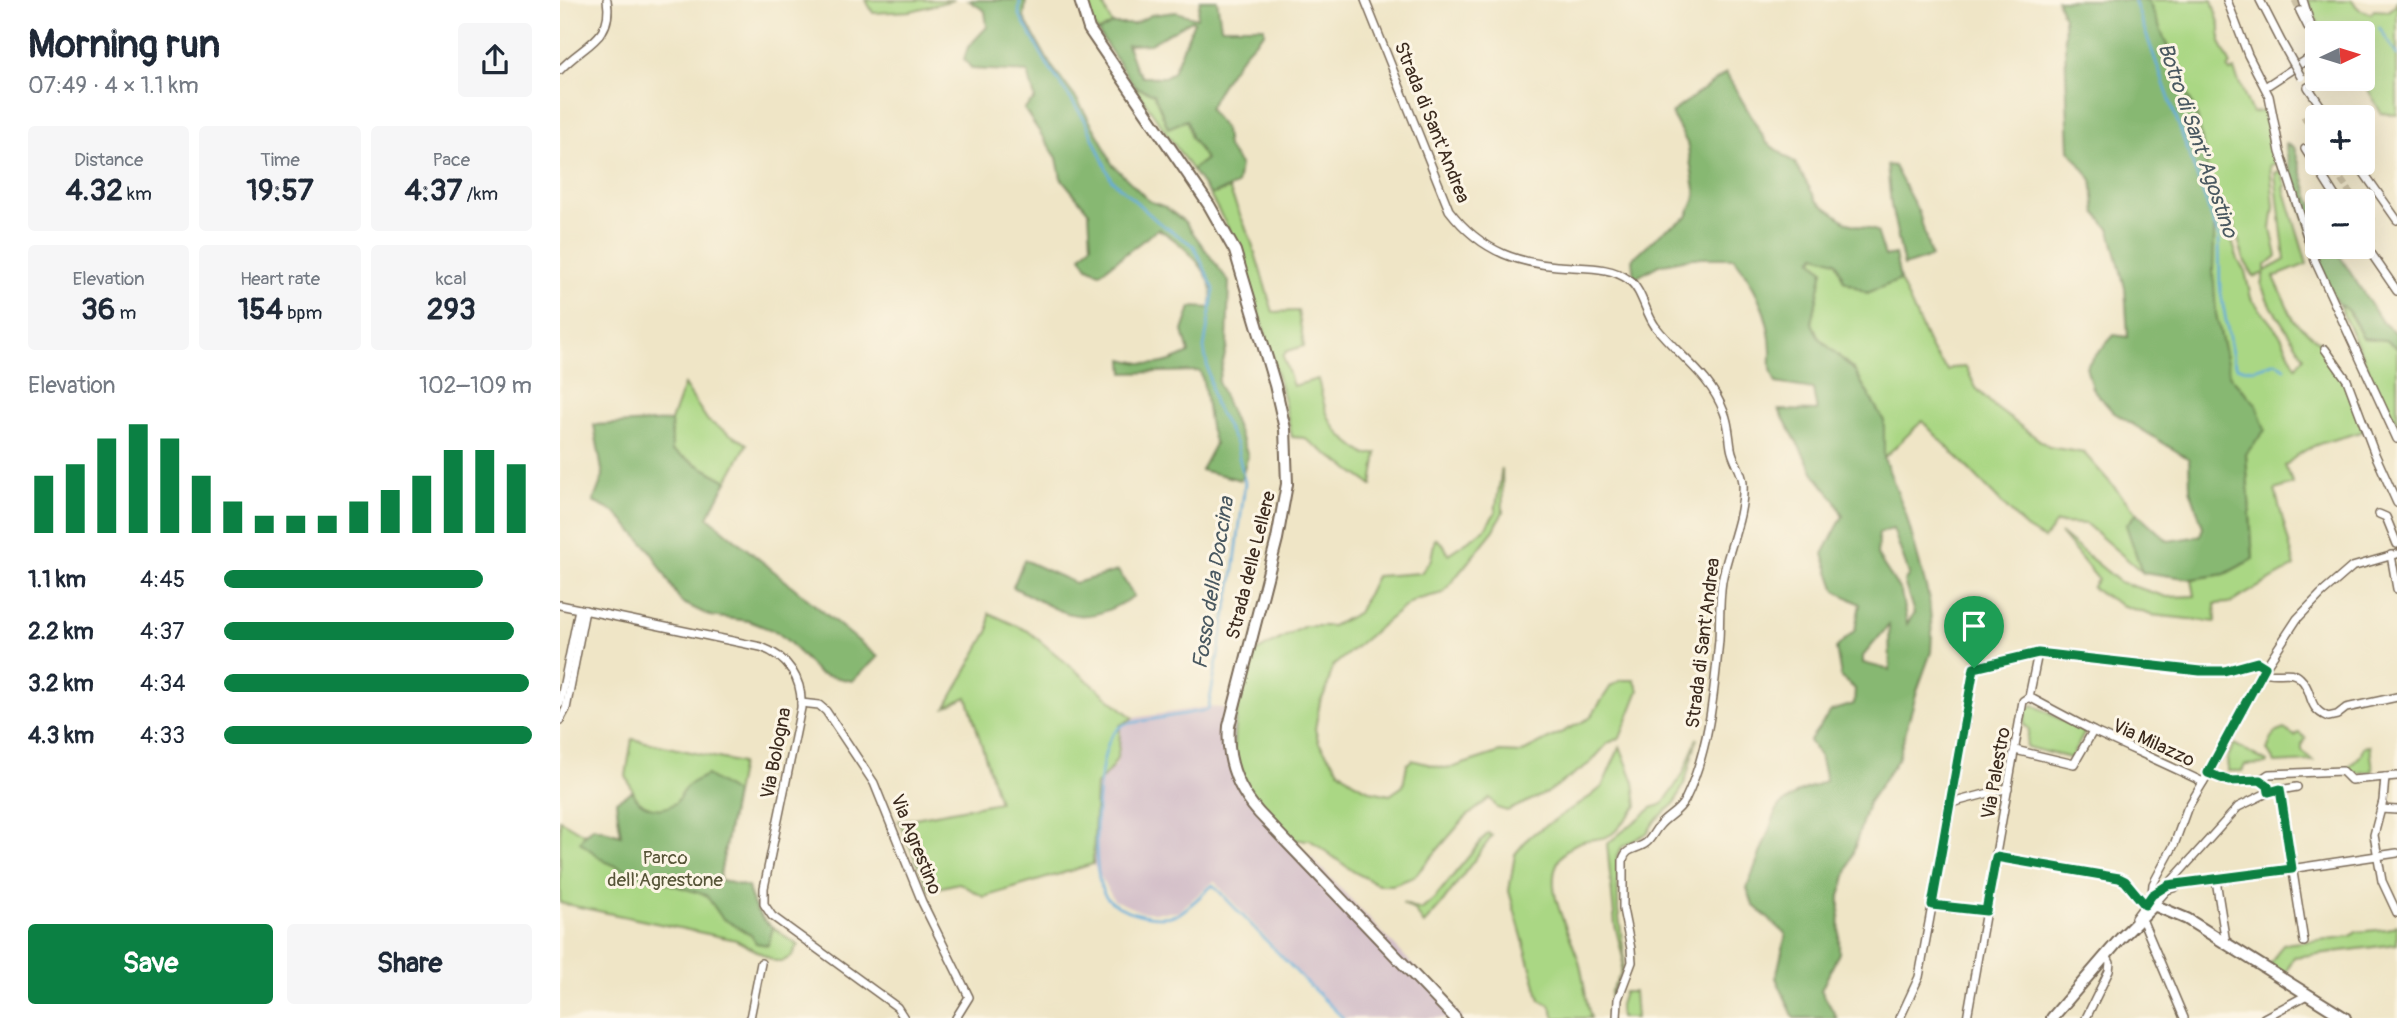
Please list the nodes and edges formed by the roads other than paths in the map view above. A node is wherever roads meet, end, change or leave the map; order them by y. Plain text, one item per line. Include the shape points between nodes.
1 (607, 0) edge
2 (1080, 0) edge
3 (1365, 0) edge
4 (2227, 0) edge
5 (2260, 0) edge
6 (2303, 0) tunnel mouth
7 (2300, 11) tunnel mouth
8 (2305, 21) edge
9 (2309, 21) edge
10 (2305, 61) edge
11 (560, 70) edge
12 (2301, 77) dead end
13 (2265, 87) junction
14 (2366, 175) edge
15 (2397, 219) edge
16 (2375, 259) edge
17 (2397, 292) edge
18 (2325, 349) dead end
19 (2389, 420) junction
20 (2397, 428) edge
21 (2397, 439) edge
22 (2397, 503) edge
23 (2379, 514) dead end
24 (2397, 544) edge
25 (2394, 555) edge
26 (2397, 589) edge
27 (560, 605) edge
28 (582, 610) junction
29 (2038, 653) junction
30 (2264, 669) junction
31 (2029, 697) junction
32 (2397, 697) edge
33 (560, 703) edge
34 (801, 703) junction
35 (560, 720) edge
36 (2093, 731) junction
37 (2015, 750) junction
38 (2208, 773) junction
39 (2397, 776) edge
40 (2385, 777) junction
41 (2260, 780) junction
42 (2203, 782) junction
43 (2297, 787) dead end
44 (2008, 788) junction
45 (2280, 789) junction
46 (2269, 792) junction
47 (1951, 803) junction
48 (2381, 809) junction
49 (2397, 810) edge
50 (2397, 853) edge
51 (2376, 856) junction
52 (1996, 857) junction
53 (2292, 869) junction
54 (2381, 873) junction
55 (2216, 880) junction
56 (2186, 884) junction
57 (2168, 885) junction
58 (2152, 895) junction
59 (1932, 905) junction
60 (2397, 905) edge
61 (2148, 906) junction
62 (1986, 911) junction
63 (2397, 913) edge
64 (2142, 919) junction
65 (2120, 939) junction
66 (2304, 942) dead end
67 (2226, 943) junction
68 (2106, 955) junction
69 (761, 963) dead end
70 (2307, 995) junction
71 (750, 1018) edge
72 (904, 1018) edge
73 (956, 1018) edge
74 (1455, 1018) edge
75 (1617, 1018) edge
76 (1900, 1018) edge
77 (1968, 1018) edge
78 (2052, 1018) edge
79 (2086, 1018) edge
80 (2184, 1018) edge
81 (2264, 1018) edge
82 (2345, 1018) edge

1 - 11 street via 607,21 601,35
2 - 74 street, Strada delle Lellere via 1089,29 1209,205 1235,251 1286,429 1287,484 1278,539 1229,726 1229,753 1236,779 1261,816
3 - 75 street, Strada di Sant'Andrea via 1449,210 1464,229 1497,252 1533,265 1600,269 1631,281 1656,326 1715,390 1741,471 1742,498 1721,585 1719,638 1702,754 1679,809 1649,841 1624,855 1623,909 1632,962 1618,999
4 - 13 street
5 - 12 street, bridge
6 - 9 street
7 - 8 street
10 - 13 street
13 - 19 street via 2311,252
14 - 15 street
16 - 17 street
18 - 22 street via 2347,380
19 - 20 street
19 - 21 street
23 - 24 street via 2386,517
25 - 26 street
25 - 30 street via 2352,567 2320,594
27 - 28 street, Via Bologna
28 - 33 street
28 - 34 street, Via Bologna via 770,651 794,674
28 - 35 street via 566,709
29 - 30 street via 2200,671 2224,671 2257,662
29 - 31 street, Via Palestro
29 - 47 street, Via Palestro via 1974,668
30 - 32 street via 2270,674 2295,674 2304,681 2315,711 2328,717 2346,708
30 - 38 street
31 - 36 street, Via Milazzo
31 - 37 street, Via Palestro via 2024,701
34 - 72 street, Via Bologna via 764,904 772,916 895,1005
34 - 73 street, Via Agrestino via 819,705 826,712 874,783 922,902 969,998
36 - 37 street via 2074,764
36 - 42 street, Via Milazzo
37 - 44 street, Via Palestro
38 - 41 street via 2229,781
38 - 42 street
39 - 40 street
40 - 41 street via 2351,780 2342,771 2269,774
40 - 48 street
41 - 46 street
42 - 58 street
43 - 45 street
44 - 47 street
44 - 52 street, Via Palestro
45 - 46 street
45 - 53 street
46 - 57 street via 2238,807
47 - 59 street, Via Palestro
48 - 49 street
48 - 51 street via 2374,829
50 - 51 street
51 - 53 street
51 - 54 street
52 - 61 street via 2119,878
52 - 62 street, Via Palestro
53 - 55 street
53 - 66 street
54 - 60 street
54 - 63 street
55 - 56 street
55 - 67 street
56 - 57 street
56 - 61 street via 2169,889
57 - 58 street
58 - 61 street
59 - 62 street
59 - 76 street, Via Palestro via 1918,982
61 - 64 street
61 - 65 street
61 - 67 street via 2173,912
62 - 77 street, Via Palestro
64 - 65 street
64 - 80 street
65 - 68 street
67 - 70 street
68 - 78 street
68 - 79 street via 2108,973
69 - 71 street
70 - 81 street
70 - 82 street

